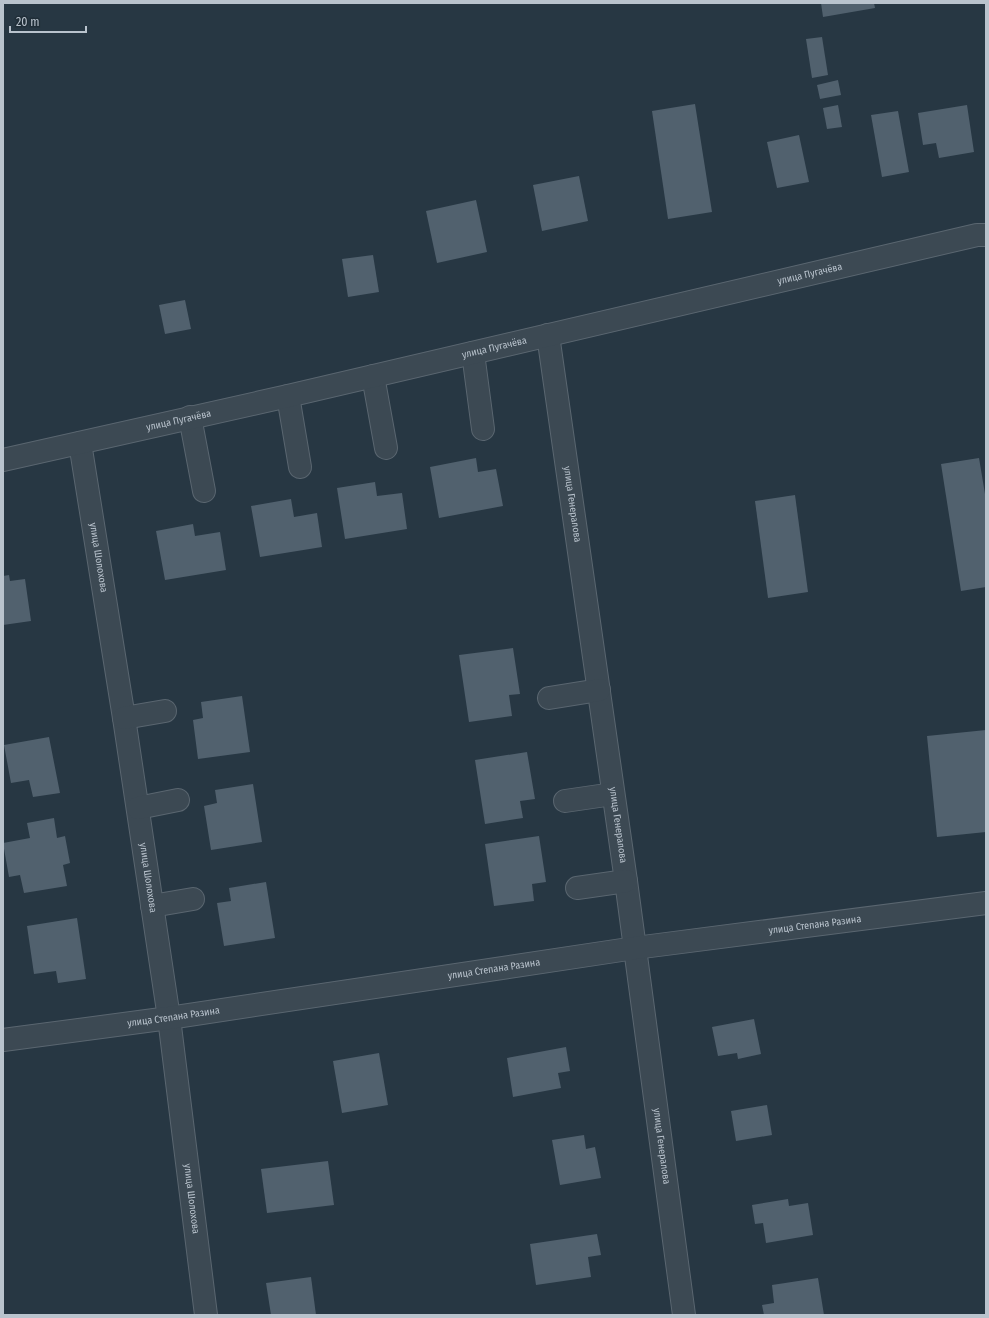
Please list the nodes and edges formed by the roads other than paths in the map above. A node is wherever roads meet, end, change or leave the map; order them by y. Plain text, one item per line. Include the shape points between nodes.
1 (986, 235) edge
2 (548, 335) junction
3 (472, 353) junction
4 (373, 376) junction
5 (288, 396) junction
6 (190, 417) junction
7 (483, 429) dead end
8 (80, 443) junction
9 (386, 448) dead end
10 (3, 460) edge
11 (300, 467) dead end
12 (204, 491) dead end
13 (599, 690) junction
14 (549, 698) dead end
15 (165, 711) dead end
16 (124, 718) junction
17 (613, 794) junction
18 (178, 800) dead end
19 (565, 801) dead end
20 (138, 808) junction
21 (626, 881) junction
22 (577, 888) dead end
23 (193, 899) dead end
24 (986, 903) edge
25 (152, 906) junction
26 (635, 948) junction
27 (169, 1018) junction
28 (3, 1040) edge
29 (206, 1315) edge
30 (684, 1315) edge

1 - 2 street, улица Пугачёва
2 - 3 street, улица Пугачёва
2 - 13 street, улица Генералова
3 - 4 street, улица Пугачёва
3 - 7 street
4 - 5 street, улица Пугачёва
4 - 9 street
5 - 6 street, улица Пугачёва
5 - 11 street
6 - 8 street, улица Пугачёва
6 - 12 street
8 - 10 street, улица Пугачёва
8 - 16 street, улица Шолохова
13 - 14 street
13 - 17 street, улица Генералова
15 - 16 street
16 - 20 street, улица Шолохова
17 - 19 street
17 - 21 street, улица Генералова
18 - 20 street
20 - 25 street, улица Шолохова
21 - 22 street
21 - 26 street, улица Генералова
23 - 25 street
24 - 26 street, улица Степана Разина
25 - 27 street, улица Шолохова
26 - 27 street, улица Степана Разина
26 - 30 street, улица Генералова
27 - 28 street, улица Степана Разина
27 - 29 street, улица Шолохова

